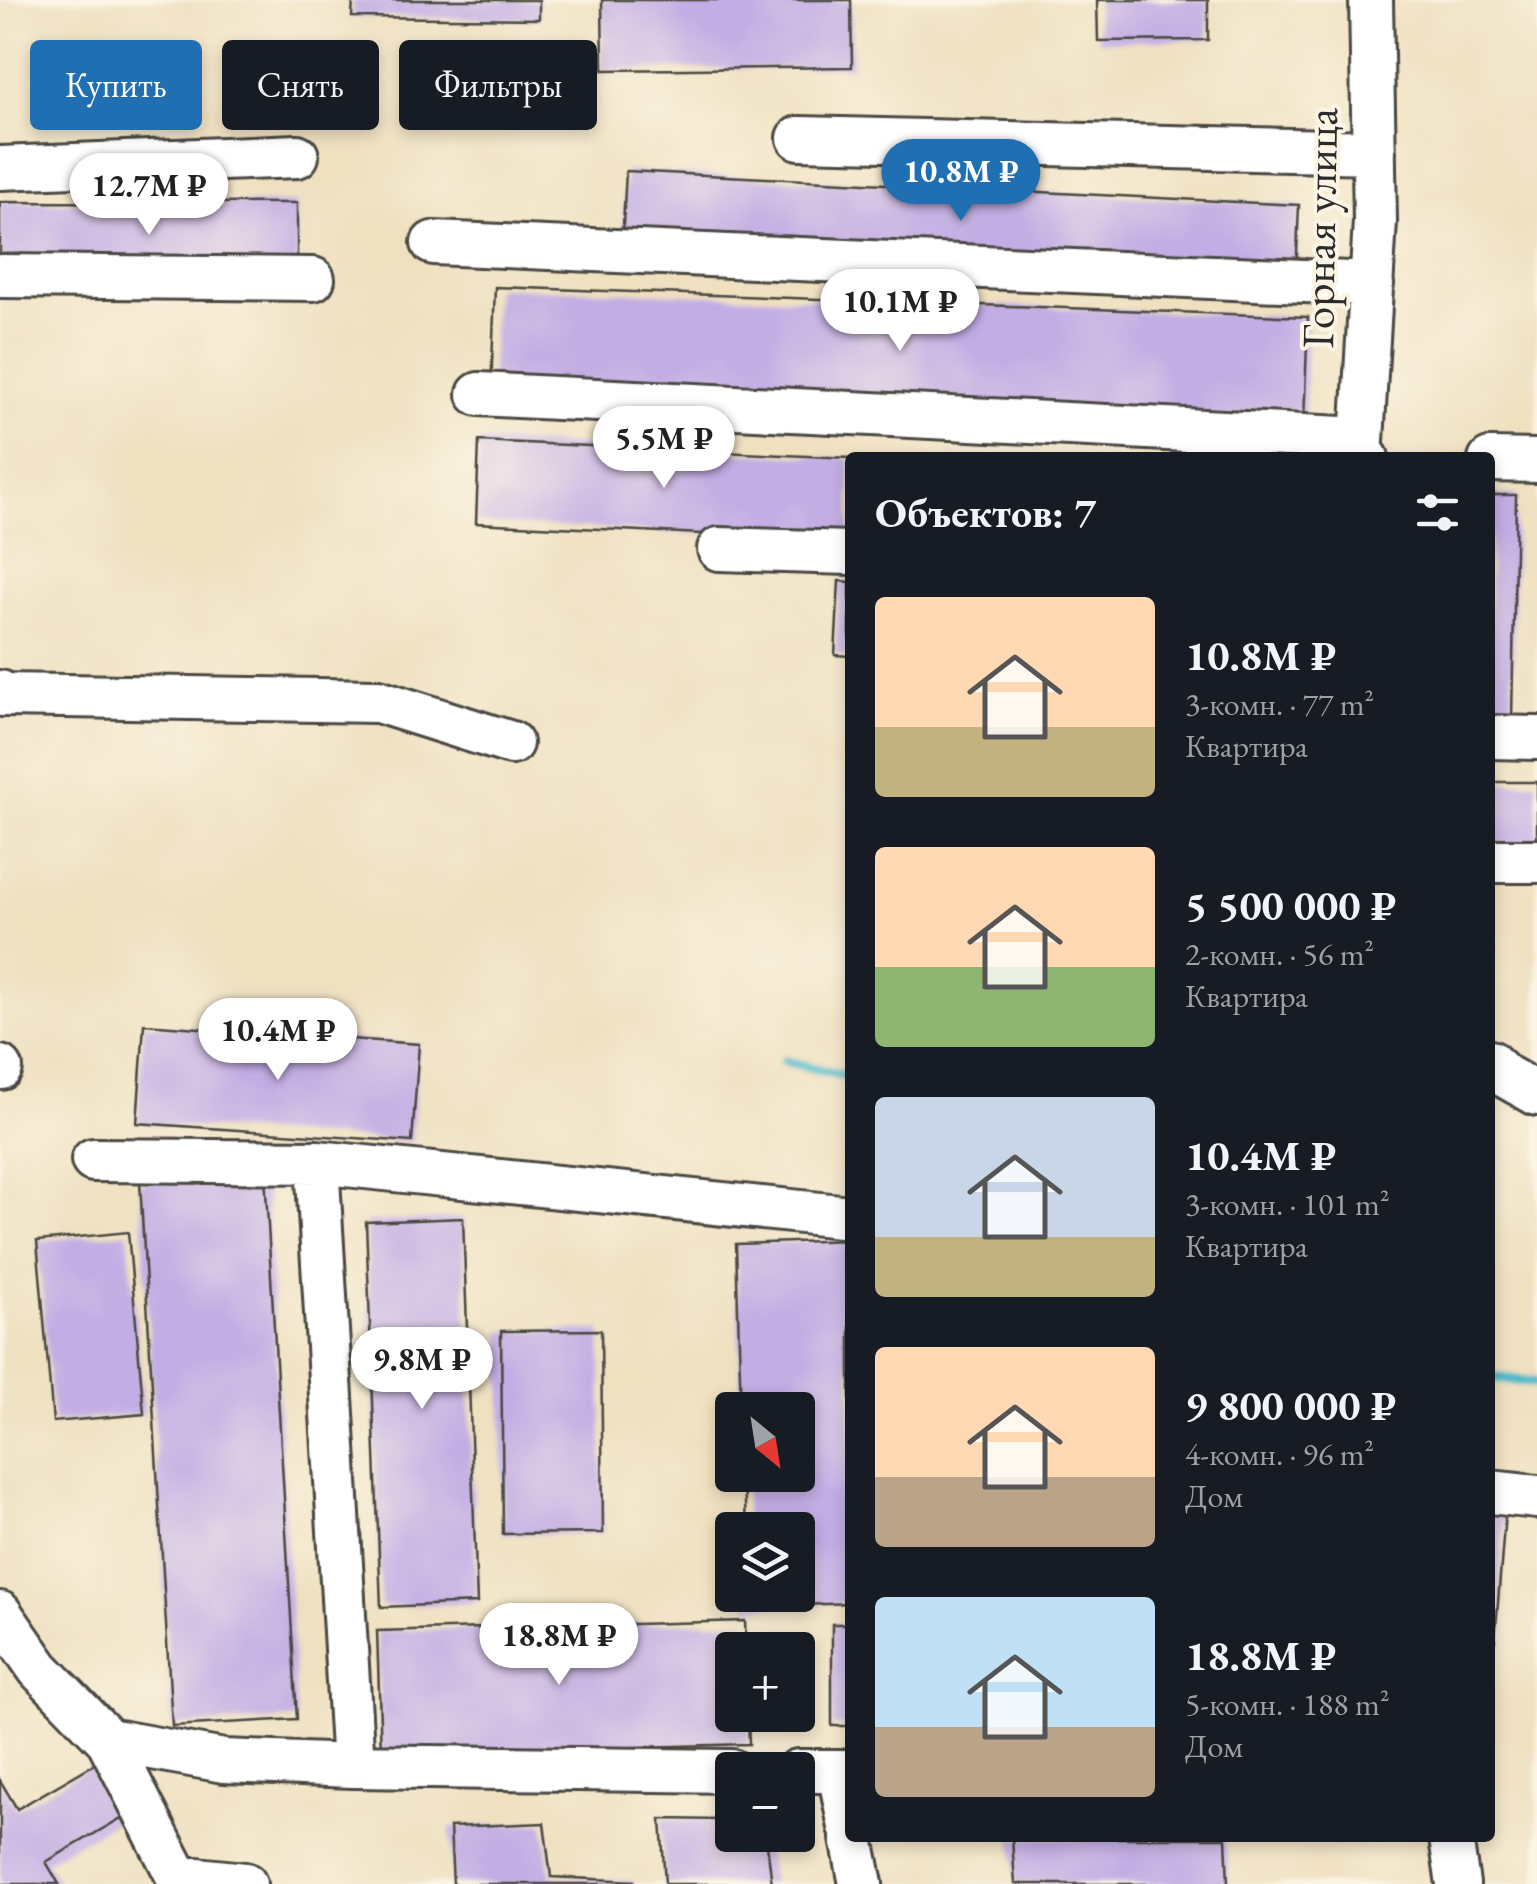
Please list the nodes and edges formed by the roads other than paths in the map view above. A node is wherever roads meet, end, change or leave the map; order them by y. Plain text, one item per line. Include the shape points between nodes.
1 (1371, 0) edge
2 (800, 138) dead end
3 (1374, 152) junction
4 (297, 156) dead end
5 (0, 168) edge
6 (434, 243) dead end
7 (0, 276) edge
8 (313, 279) dead end
9 (1372, 284) junction
10 (479, 394) dead end
11 (1363, 451) edge
12 (1495, 460) edge
13 (1537, 461) edge
14 (719, 549) dead end
15 (845, 553) edge
16 (0, 692) edge
17 (1495, 736) edge
18 (1537, 738) edge
19 (512, 743) dead end
20 (1537, 860) edge
21 (1495, 862) edge
22 (1495, 1067) edge
23 (1537, 1094) edge
24 (93, 1160) dead end
25 (317, 1162) junction
26 (845, 1216) edge
27 (1495, 1493) edge
28 (1537, 1497) edge
29 (0, 1614) edge
30 (108, 1740) junction
31 (352, 1766) junction
32 (715, 1771) edge
33 (829, 1771) edge
34 (845, 1814) edge
35 (853, 1842) edge
36 (1452, 1842) edge
37 (178, 1880) edge
38 (245, 1884) edge
39 (861, 1884) edge
40 (1458, 1884) edge

1 - 3 street, Горная улица
2 - 3 street
3 - 9 street, Горная улица
4 - 5 street
6 - 9 street
7 - 8 street
9 - 11 street, Горная улица
10 - 11 street
12 - 13 street
14 - 15 street
16 - 19 street via 378,701
17 - 18 street
20 - 21 street
22 - 23 street
24 - 25 street
25 - 26 street
25 - 31 street
27 - 28 street
29 - 30 street via 39,1670
30 - 31 street via 224,1761
30 - 37 street
31 - 32 street
33 - 34 street
35 - 39 street
36 - 40 street
37 - 38 street

